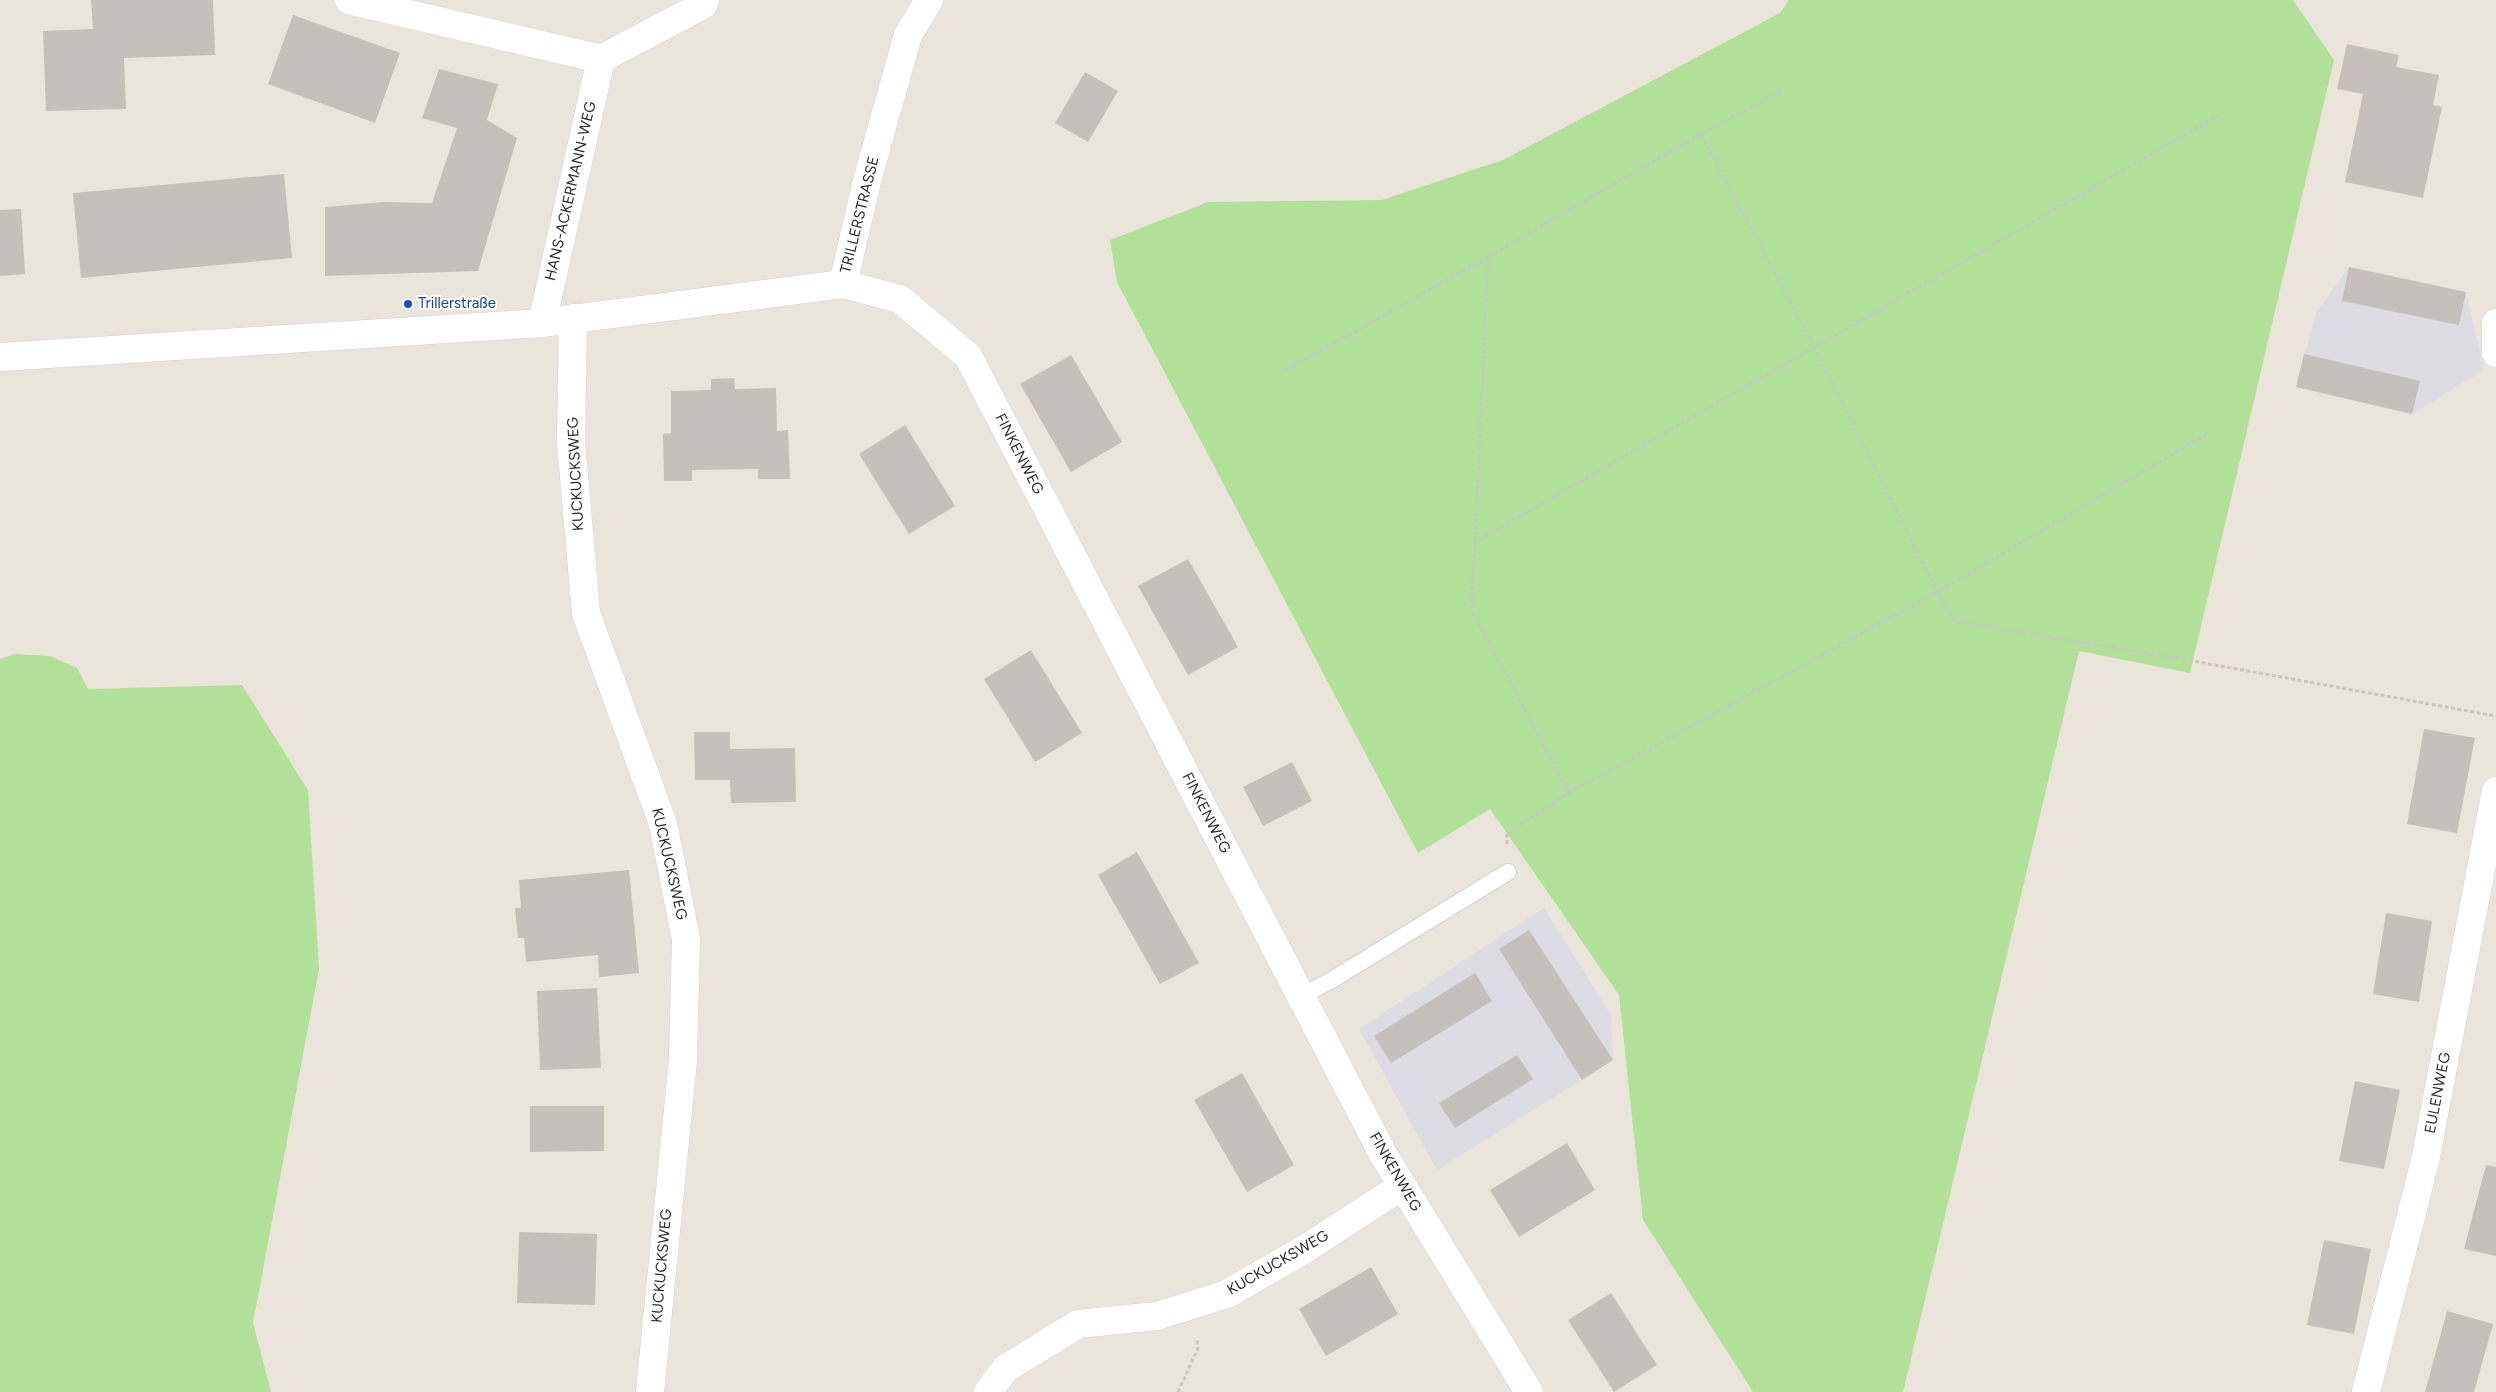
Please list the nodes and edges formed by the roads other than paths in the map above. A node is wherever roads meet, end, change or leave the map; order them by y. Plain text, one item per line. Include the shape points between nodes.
1 (349, 0) edge
2 (704, 0) edge
3 (929, 0) edge
4 (601, 59) junction
5 (843, 284) junction
6 (573, 318) junction
7 (542, 323) junction
8 (2496, 323) edge
9 (2496, 353) edge
10 (0, 357) edge
11 (2496, 791) edge
12 (1508, 872) road end
13 (1301, 996) junction
14 (1402, 1186) junction
15 (650, 1392) edge
16 (988, 1392) edge
17 (1530, 1392) edge
18 (2366, 1392) edge

1 - 4 street
2 - 4 street via 703,5
3 - 5 street, TRILLERSTRASSE via 908,35 868,178
4 - 7 street, HANS-ACKERMANN-WEG
5 - 6 street, TRILLERSTRASSE
5 - 13 street, FINKENWEG via 900,299 968,356
6 - 7 street, TRILLERSTRASSE
6 - 15 street, KUCKUCKSWEG via 571,442 586,613 663,824 686,939 683,1060
7 - 10 street, TRILLERSTRASSE
8 - 9 street
11 - 18 street, EULENWEG via 2425,1161
12 - 13 lane
13 - 14 street, FINKENWEG
14 - 16 street, KUCKUCKSWEG via 1236,1289 1157,1316 1078,1324 1005,1369
14 - 17 street, FINKENWEG

